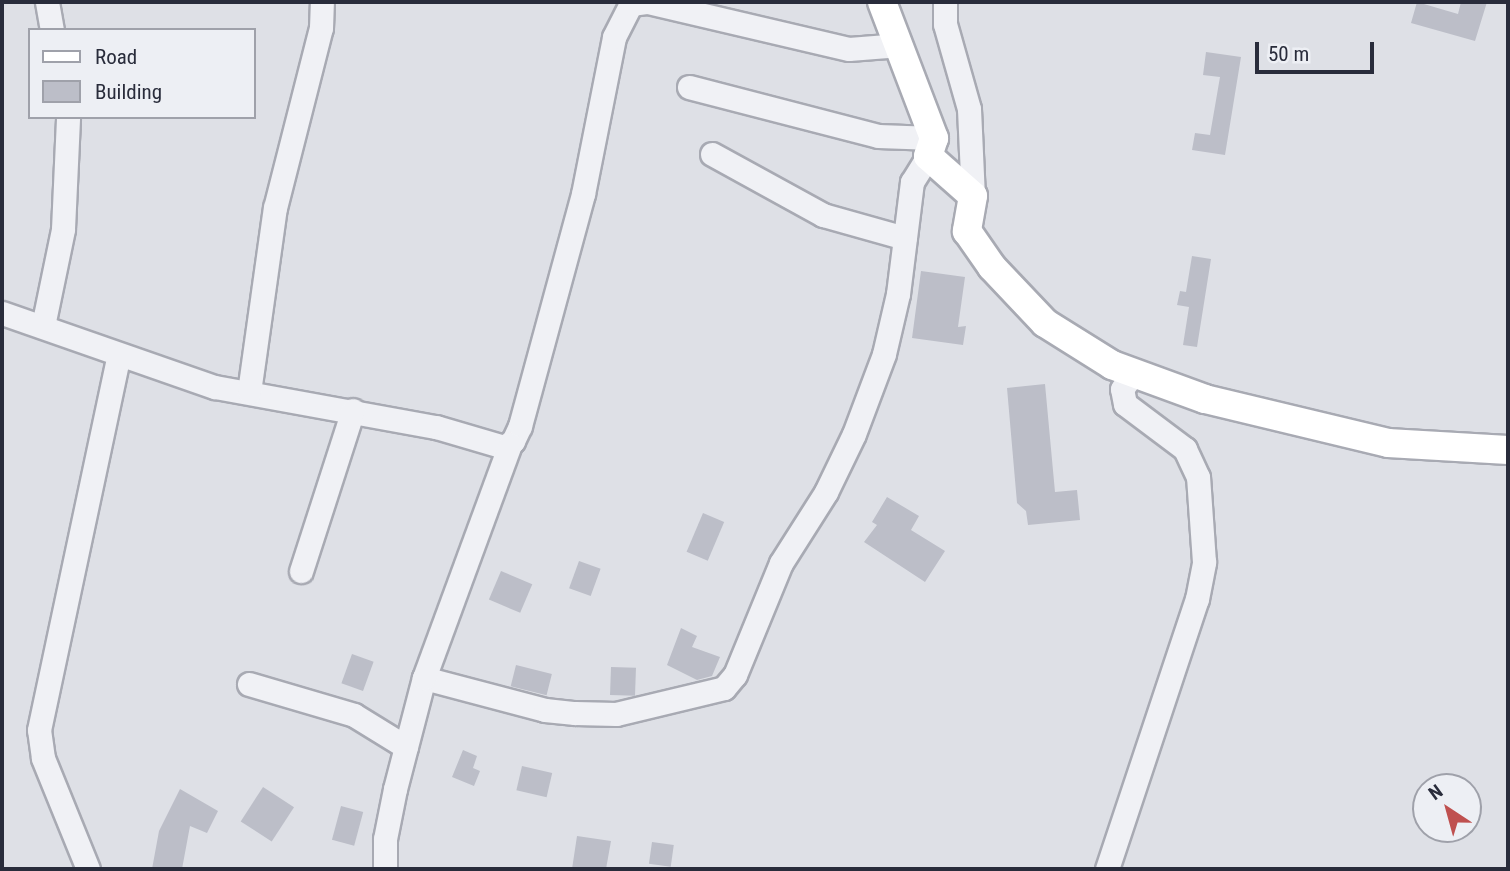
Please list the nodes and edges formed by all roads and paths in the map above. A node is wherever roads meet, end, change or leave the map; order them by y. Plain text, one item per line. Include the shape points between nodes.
1 (47, 2) edge
2 (322, 2) edge
3 (882, 2) edge
4 (945, 2) edge
5 (631, 3) edge
6 (52, 28) edge
7 (900, 46) junction
8 (690, 87) dead end
9 (68, 119) edge
10 (931, 147) junction
11 (712, 154) dead end
12 (973, 196) junction
13 (905, 238) junction
14 (2, 313) edge
15 (43, 326) junction
16 (119, 354) junction
17 (1133, 374) junction
18 (249, 392) junction
19 (352, 410) junction
20 (510, 444) junction
21 (1508, 450) edge
22 (301, 571) dead end
23 (424, 678) junction
24 (249, 684) dead end
25 (406, 747) junction
26 (88, 869) edge
27 (385, 869) edge
28 (1107, 869) edge

1 - 6 street
2 - 18 street via 321,28 275,208
3 - 7 main road
4 - 12 street via 945,24 969,109
5 - 7 street via 648,2 849,49
5 - 20 street via 614,37 583,194 520,426
7 - 10 main road
8 - 10 street
9 - 15 street via 63,229
10 - 12 main road
10 - 13 street via 912,182
11 - 13 street via 823,215
12 - 17 main road via 967,231 1014,293 1045,323
13 - 23 street via 884,354 854,434 826,492 782,562 735,675 724,688 616,714 575,713 545,710
14 - 15 street
15 - 16 street
16 - 18 street via 215,387
16 - 26 street via 39,730 43,758
17 - 21 main road via 1205,399 1388,443
17 - 28 street via 1122,389 1125,404 1185,449 1198,477 1204,562 1197,599
18 - 19 street
19 - 20 street via 436,427 498,448
19 - 22 street
20 - 23 street
23 - 25 street
24 - 25 street via 354,715
25 - 27 street via 385,839

